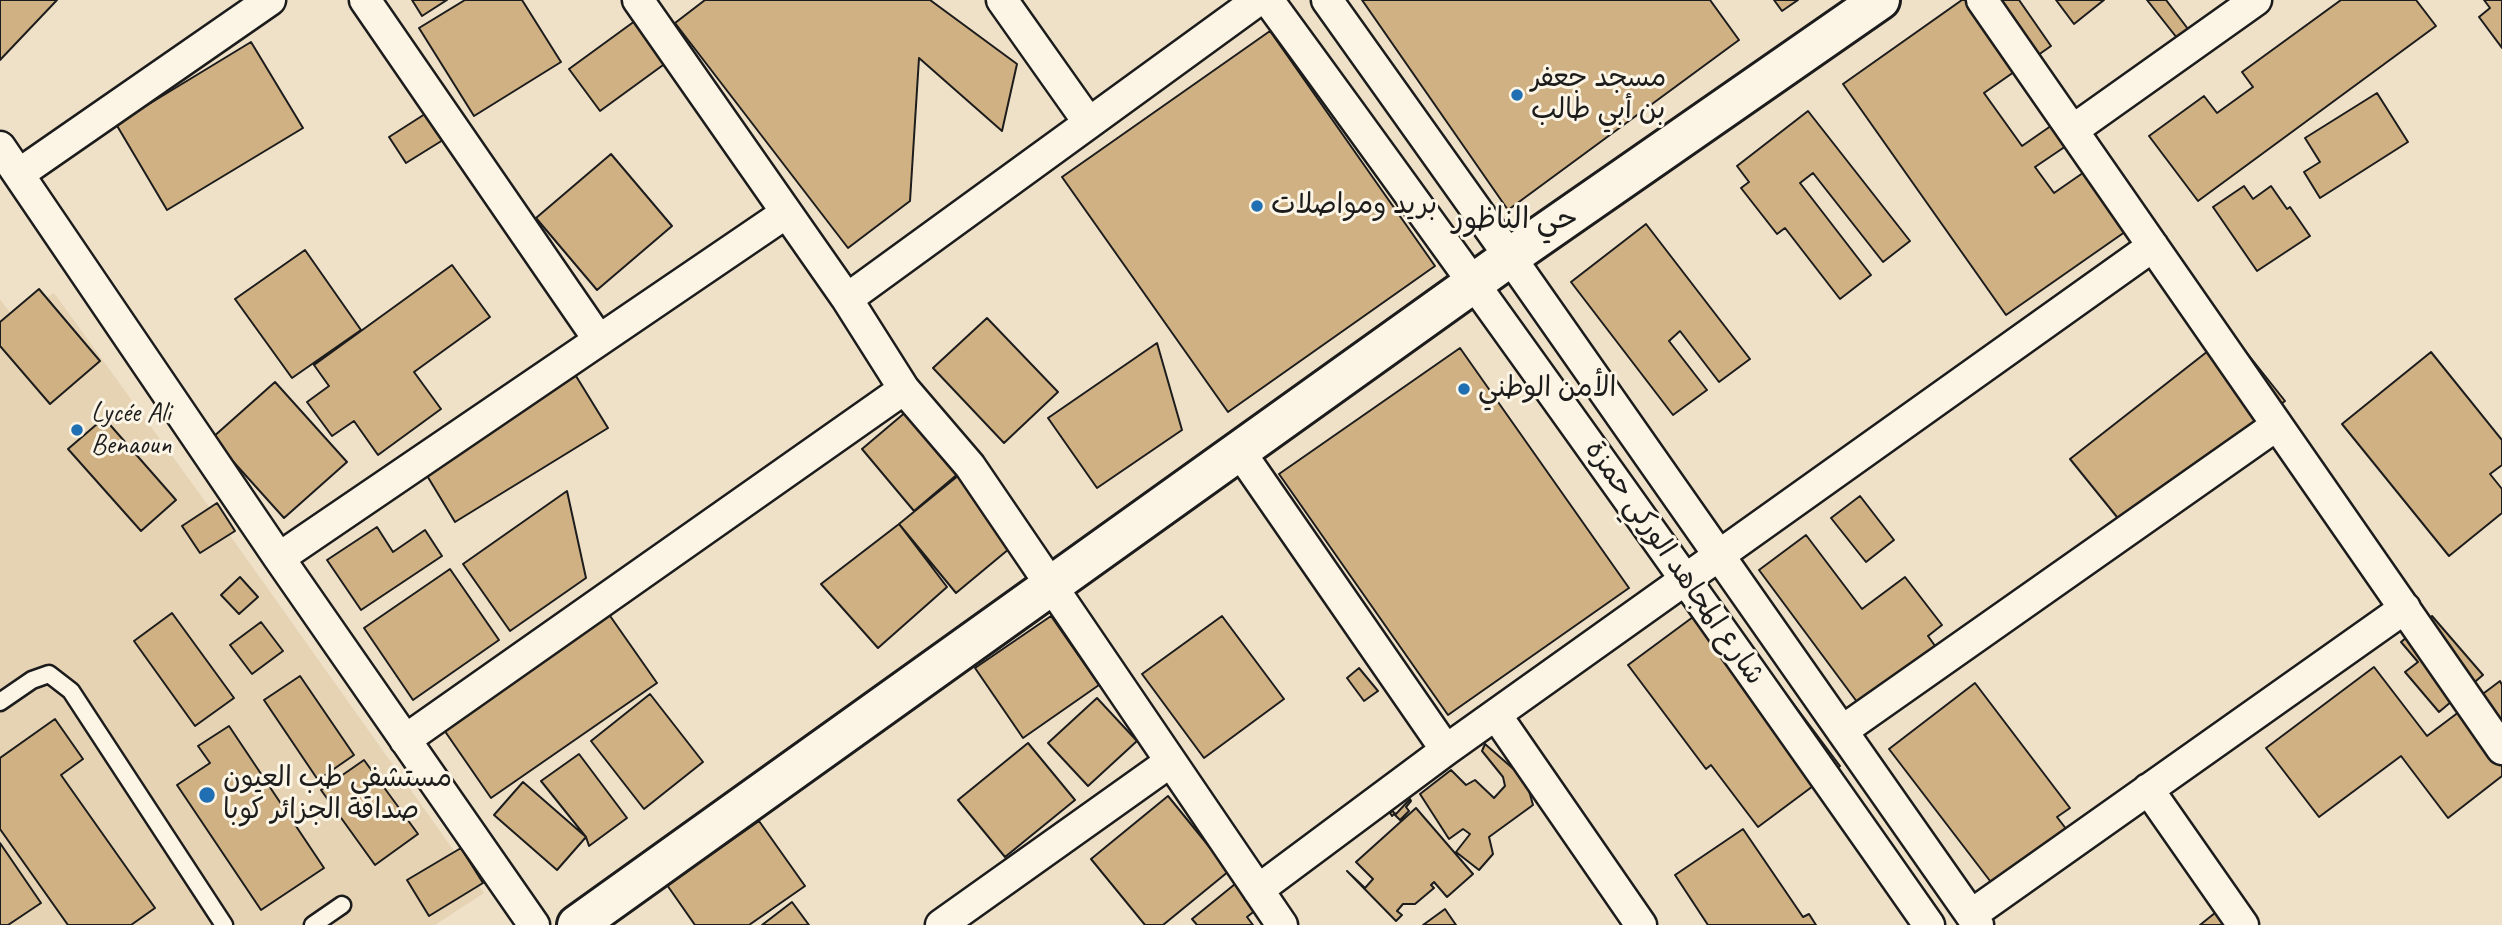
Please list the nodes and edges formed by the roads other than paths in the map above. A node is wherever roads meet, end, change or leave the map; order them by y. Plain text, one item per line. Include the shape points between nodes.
1 (270, 0) edge
2 (365, 0) edge
3 (638, 0) edge
4 (1002, 0) edge
5 (1258, 0) edge
6 (1268, 0) edge
7 (1327, 0) edge
8 (1880, 0) edge
9 (1982, 0) edge
10 (2256, 0) edge
11 (1089, 123) junction
12 (2073, 130) junction
13 (0, 147) edge
14 (19, 174) junction
15 (786, 213) junction
16 (2154, 246) junction
17 (1510, 257) junction
18 (1474, 282) junction
19 (846, 299) junction
20 (598, 340) junction
21 (904, 389) junction
22 (2277, 425) junction
23 (1240, 452) junction
24 (1720, 556) junction
25 (279, 558) junction
26 (1687, 580) junction
27 (1051, 586) junction
28 (2404, 608) junction
29 (0, 702) edge
30 (1496, 715) junction
31 (1842, 731) junction
32 (405, 740) junction
33 (2502, 749) edge
34 (1446, 750) junction
35 (1170, 762) junction
36 (2148, 789) junction
37 (1258, 890) junction
38 (342, 905) dead end
39 (1974, 920) edge
40 (224, 925) edge
41 (313, 925) edge
42 (534, 925) edge
43 (577, 925) edge
44 (941, 925) edge
45 (1282, 925) edge
46 (1641, 925) edge
47 (1928, 925) edge
48 (2243, 925) edge

1 - 14 street
2 - 20 street
3 - 15 street
4 - 11 street
5 - 11 street
6 - 18 street, شارع المجاهد الوركي حمزة
7 - 17 street, شارع المجاهد الوركي حمزة
8 - 17 street
9 - 12 street
10 - 12 street
11 - 19 street
12 - 16 street
13 - 14 street
14 - 25 street
15 - 19 street
15 - 20 street
16 - 22 street
16 - 24 street
17 - 18 street
17 - 24 street, شارع المجاهد الوركي حمزة
18 - 23 street
18 - 26 street, شارع المجاهد الوركي حمزة
19 - 21 street
20 - 25 street
21 - 27 street via 970,466
21 - 32 street
22 - 28 street
22 - 31 street
23 - 27 street
23 - 34 street
24 - 26 street
24 - 31 street, شارع المجاهد الوركي حمزة
25 - 32 street
26 - 30 street
26 - 47 street, شارع المجاهد الوركي حمزة
27 - 35 street
27 - 43 street
28 - 33 street
28 - 36 street
29 - 40 lane via 49,674 71,691
30 - 34 street
30 - 46 street
31 - 39 street, شارع المجاهد الوركي حمزة
32 - 42 street
34 - 37 street
35 - 37 street
35 - 44 street
36 - 39 street
36 - 48 street
37 - 45 street
38 - 41 lane

